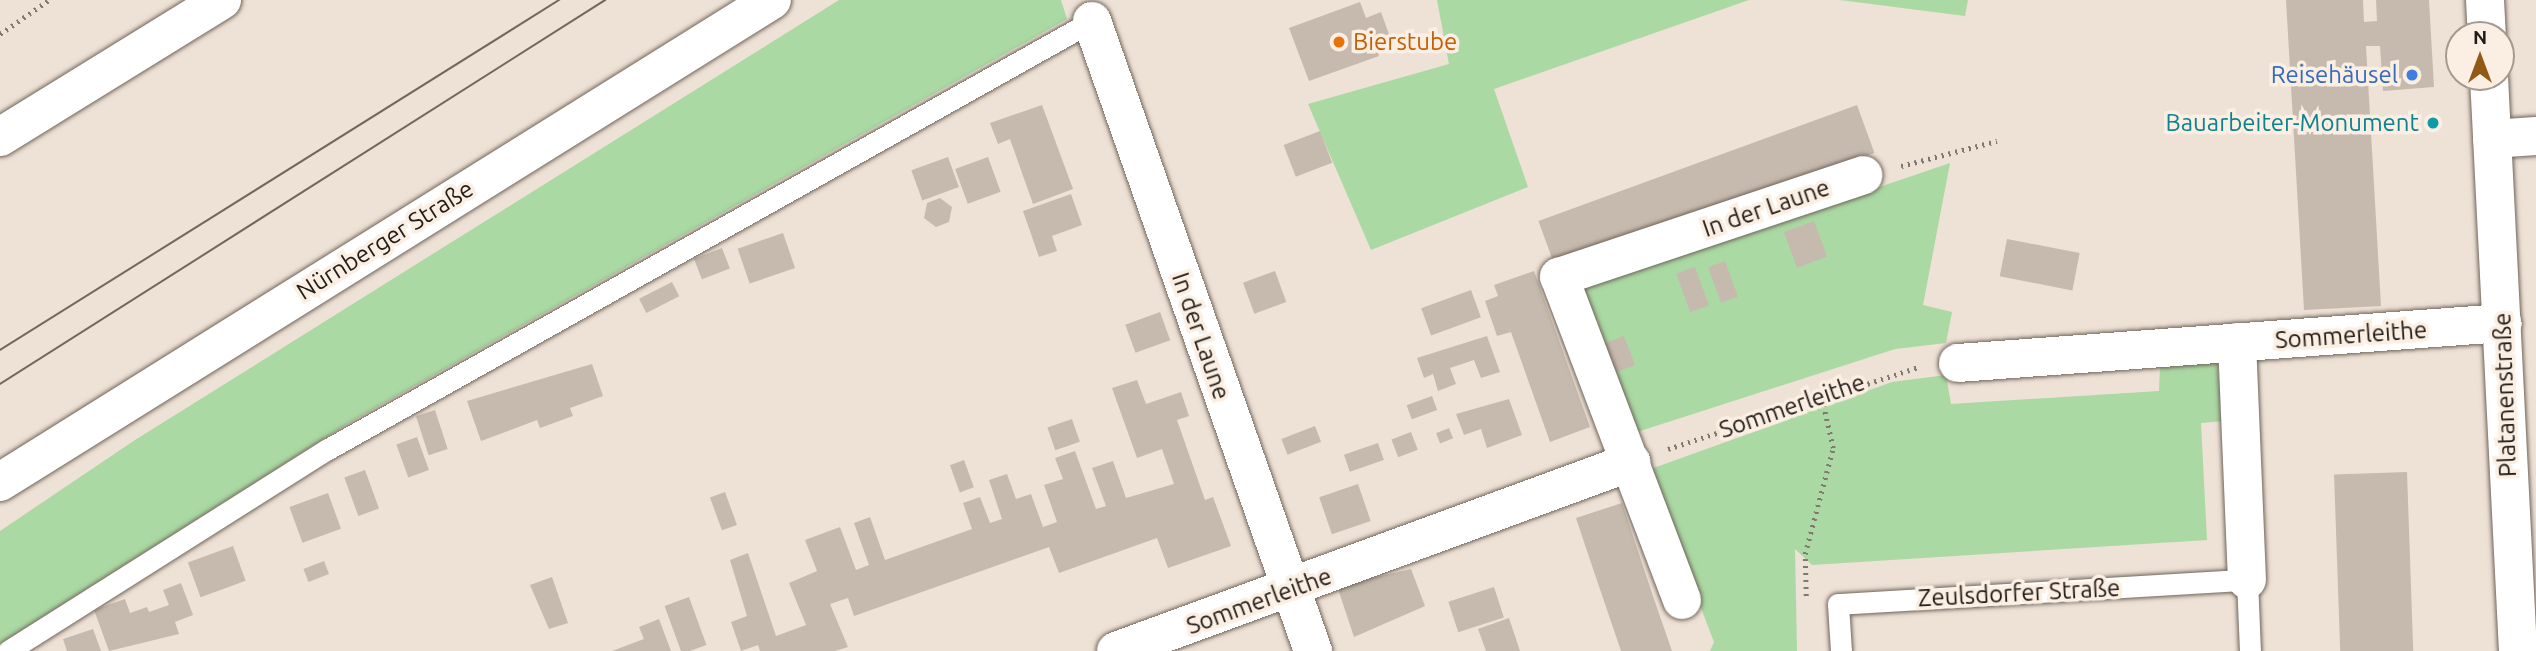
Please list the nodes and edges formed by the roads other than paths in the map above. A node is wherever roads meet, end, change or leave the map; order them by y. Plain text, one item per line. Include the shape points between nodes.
1 (222, 0) edge
2 (772, 0) edge
3 (2485, 0) edge
4 (1092, 21) joint
5 (2486, 21) edge
6 (2490, 91) edge
7 (2536, 136) edge
8 (0, 137) edge
9 (2492, 139) junction
10 (1863, 175) road end
11 (2503, 323) junction
12 (2237, 342) junction
13 (1958, 363) road end
14 (1632, 462) junction
15 (0, 482) edge
16 (2247, 580) junction
17 (1290, 591) junction
18 (1682, 600) dead end
19 (8, 651) edge
20 (1116, 651) edge
21 (1313, 651) edge
22 (1841, 651) edge
23 (2250, 651) edge
24 (2518, 651) edge

1 - 8 street
2 - 15 street, Nürnberger Straße
3 - 5 street
4 - 17 street, In der Laune
4 - 19 lane via 339,442
6 - 9 street, Platanenstraße
7 - 9 street
9 - 11 street, Platanenstraße
10 - 14 street, In der Laune via 1559,277
11 - 12 street, Sommerleithe
11 - 24 street, Platanenstraße
12 - 13 street, Sommerleithe
12 - 16 street
14 - 17 street, Sommerleithe
14 - 18 street, In der Laune
16 - 22 lane, Zeulsdorfer Straße via 1838,604
16 - 23 lane
17 - 20 street, Sommerleithe
17 - 21 street, In der Laune

